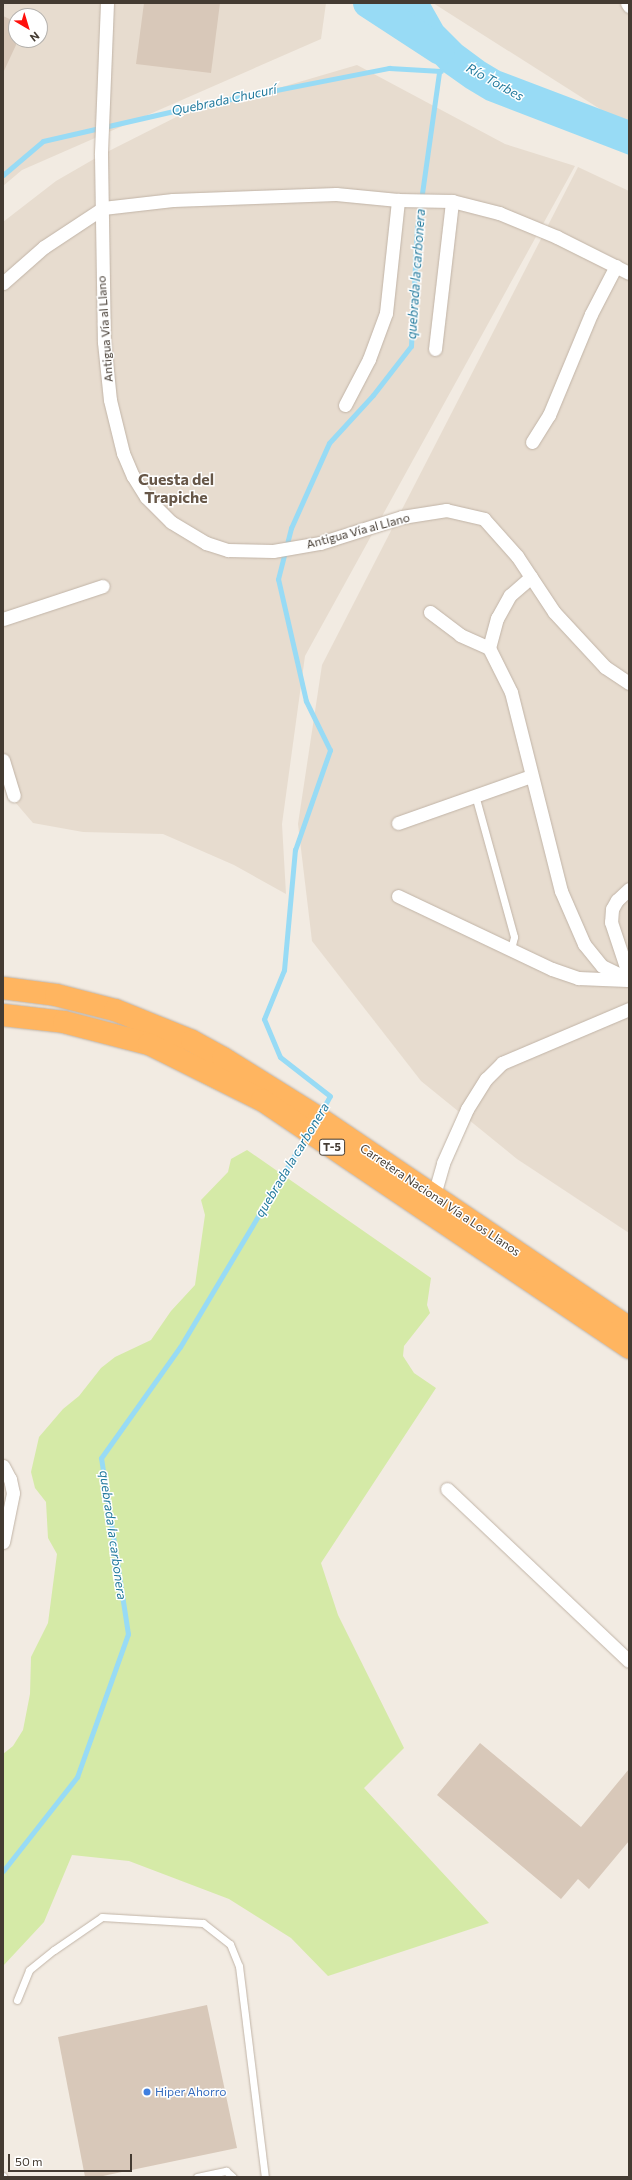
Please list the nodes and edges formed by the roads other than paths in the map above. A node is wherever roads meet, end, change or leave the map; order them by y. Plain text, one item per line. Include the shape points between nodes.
1 (107, 3) edge
2 (627, 3) edge
3 (629, 6) edge
4 (398, 200) junction
5 (452, 200) junction
6 (103, 208) junction
7 (616, 266) junction
8 (629, 273) edge
9 (3, 283) edge
10 (435, 349) dead end
11 (345, 405) dead end
12 (532, 442) dead end
13 (531, 576) junction
14 (104, 586) dead end
15 (430, 612) dead end
16 (3, 619) edge
17 (489, 648) junction
18 (629, 683) edge
19 (3, 760) edge
20 (531, 776) junction
21 (14, 795) dead end
22 (476, 795) junction
23 (398, 823) dead end
24 (629, 889) edge
25 (398, 896) dead end
26 (510, 949) junction
27 (629, 976) edge
28 (629, 980) edge
29 (3, 988) edge
30 (629, 1009) edge
31 (3, 1014) edge
32 (434, 1195) junction
33 (629, 1328) edge
34 (629, 1348) edge
35 (3, 1466) edge
36 (447, 1489) dead end
37 (3, 1542) edge
38 (629, 1661) edge
39 (17, 2000) dead end
40 (198, 2177) edge
41 (233, 2177) edge
42 (265, 2177) edge

1 - 6 street, Antigua Vía al Llano via 101,155
2 - 3 street
4 - 5 street
4 - 6 street via 336,194 254,195
4 - 11 street via 386,313 369,359
5 - 7 street via 506,216
5 - 10 street
6 - 9 street via 44,247
6 - 13 street, Antigua Vía al Llano via 101,267 104,342 110,400 123,453 133,476 146,497 171,522 206,543 228,550 274,551 320,544 402,517 446,510 484,520
7 - 8 street
7 - 12 street via 591,314 549,415
13 - 17 street via 510,595 497,618
13 - 18 street, Antigua Vía al Llano via 554,612 584,646 606,667
14 - 16 street
15 - 17 street via 460,635
17 - 20 street via 511,692
19 - 21 street
20 - 22 street
20 - 28 street via 561,891 584,944 602,966
22 - 23 street
22 - 26 lane via 514,937
24 - 27 street via 617,900 612,909 611,922
25 - 26 street
26 - 28 street via 578,978
29 - 32 highway, Carretera Nacional Vía a Los Llanos / T-5 via 56,995 115,1010 192,1041 319,1118
30 - 32 street via 502,1063 486,1079 467,1109 443,1163
31 - 34 highway, Carretera Nacional Vía a Los Llanos / T-5 via 64,1022 149,1044 262,1100
32 - 33 highway, Carretera Nacional Vía a Los Llanos / T-5
35 - 37 street via 14,1493
36 - 38 street
39 - 42 lane via 29,1970 102,1917 203,1923 230,1944 239,1966
40 - 41 lane via 226,2171

